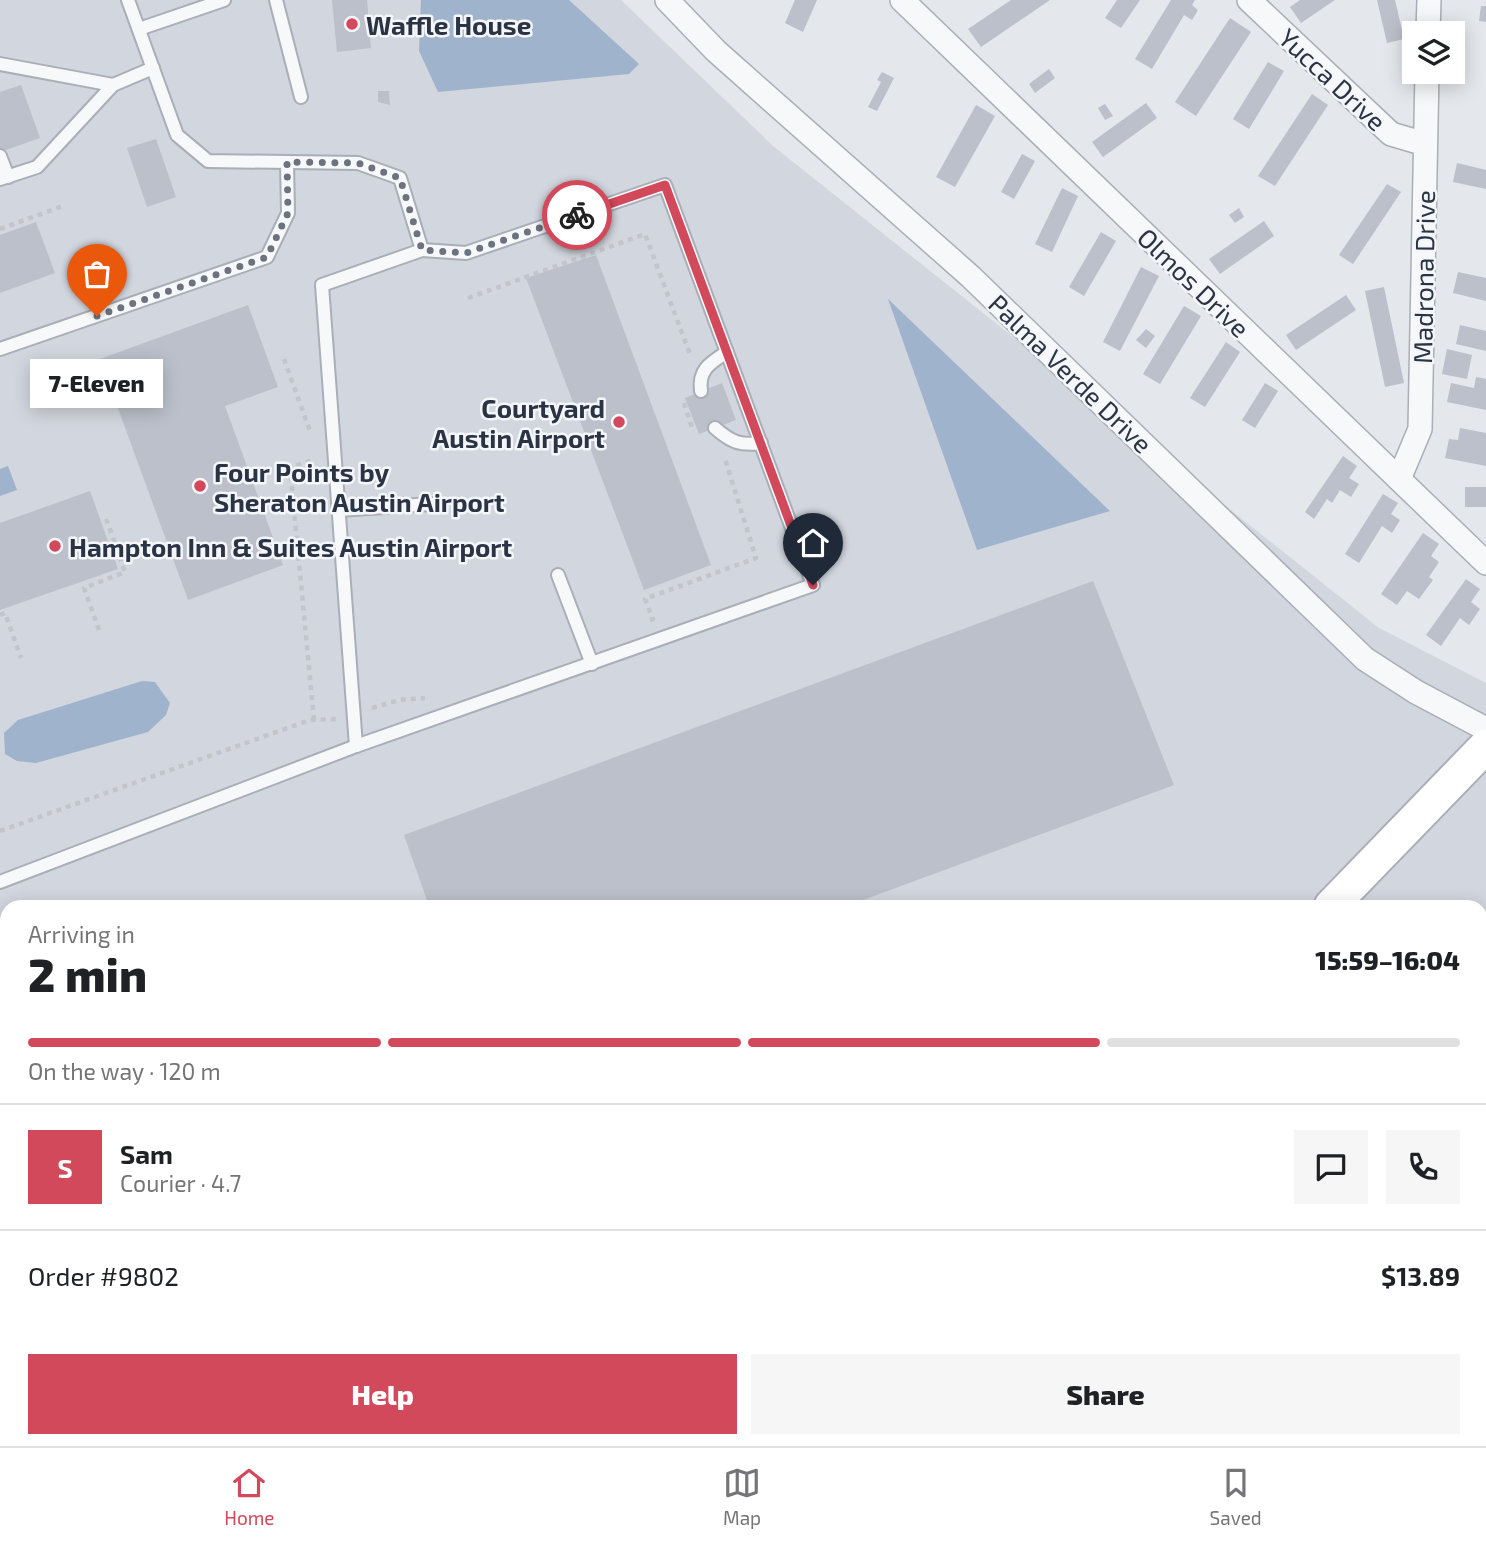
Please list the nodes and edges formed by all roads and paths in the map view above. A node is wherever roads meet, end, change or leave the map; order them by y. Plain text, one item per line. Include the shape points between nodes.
1 (128, 0) edge
2 (224, 0) edge
3 (276, 0) edge
4 (667, 0) edge
5 (902, 0) edge
6 (1249, 0) edge
7 (1429, 0) edge
8 (1429, 21) edge
9 (139, 29) junction
10 (0, 65) edge
11 (153, 68) junction
12 (1427, 84) edge
13 (113, 85) junction
14 (300, 97) dead end
15 (1425, 144) junction
16 (0, 156) edge
17 (287, 162) junction
18 (4, 178) edge
19 (63, 206) dead end
20 (0, 229) edge
21 (422, 250) junction
22 (468, 298) dead end
23 (722, 339) junction
24 (0, 349) edge
25 (727, 352) junction
26 (284, 359) dead end
27 (701, 391) dead end
28 (683, 399) dead end
29 (715, 428) dead end
30 (697, 438) dead end
31 (313, 440) dead end
32 (761, 443) junction
33 (315, 449) dead end
34 (717, 453) dead end
35 (1399, 479) junction
36 (432, 504) dead end
37 (338, 510) junction
38 (101, 523) dead end
39 (1486, 564) edge
40 (558, 575) dead end
41 (0, 615) edge
42 (646, 622) dead end
43 (99, 630) dead end
44 (21, 658) dead end
45 (592, 664) junction
46 (434, 698) dead end
47 (354, 714) junction
48 (314, 720) junction
49 (356, 746) junction
50 (1484, 749) edge
51 (0, 831) edge
52 (0, 882) edge
53 (1337, 900) edge

1 - 9 lane
2 - 9 lane
3 - 14 lane
4 - 50 street, Palma Verde Drive via 716,51 971,277 1365,659 1416,692
5 - 35 street, Olmos Drive
6 - 15 street, Yucca Drive via 1391,134
7 - 8 street
9 - 11 lane
10 - 13 lane
11 - 13 lane
11 - 17 lane via 177,135 208,161
12 - 15 street, Madrona Drive
13 - 18 lane via 37,167
15 - 35 street, Madrona Drive via 1420,429
16 - 18 lane
17 - 21 lane via 358,163 400,178
17 - 24 lane via 288,213 267,257
19 - 20 path
21 - 23 lane via 466,253 665,185
21 - 37 lane via 322,285
22 - 23 path via 645,234 692,361
23 - 25 lane
25 - 27 lane via 699,378
25 - 32 lane
26 - 31 path
28 - 30 path
29 - 32 lane via 730,442
32 - 45 lane via 813,585
33 - 48 path via 315,460 290,468
34 - 42 path via 724,456 756,558 645,599 653,619
35 - 39 street, Olmos Drive
36 - 37 lane
37 - 47 lane
38 - 43 path via 107,521 125,572 84,587
40 - 45 lane
41 - 44 path via 5,613
45 - 49 lane
46 - 47 path via 399,700
47 - 48 path
47 - 49 lane
48 - 51 path
49 - 52 lane
50 - 53 main road

